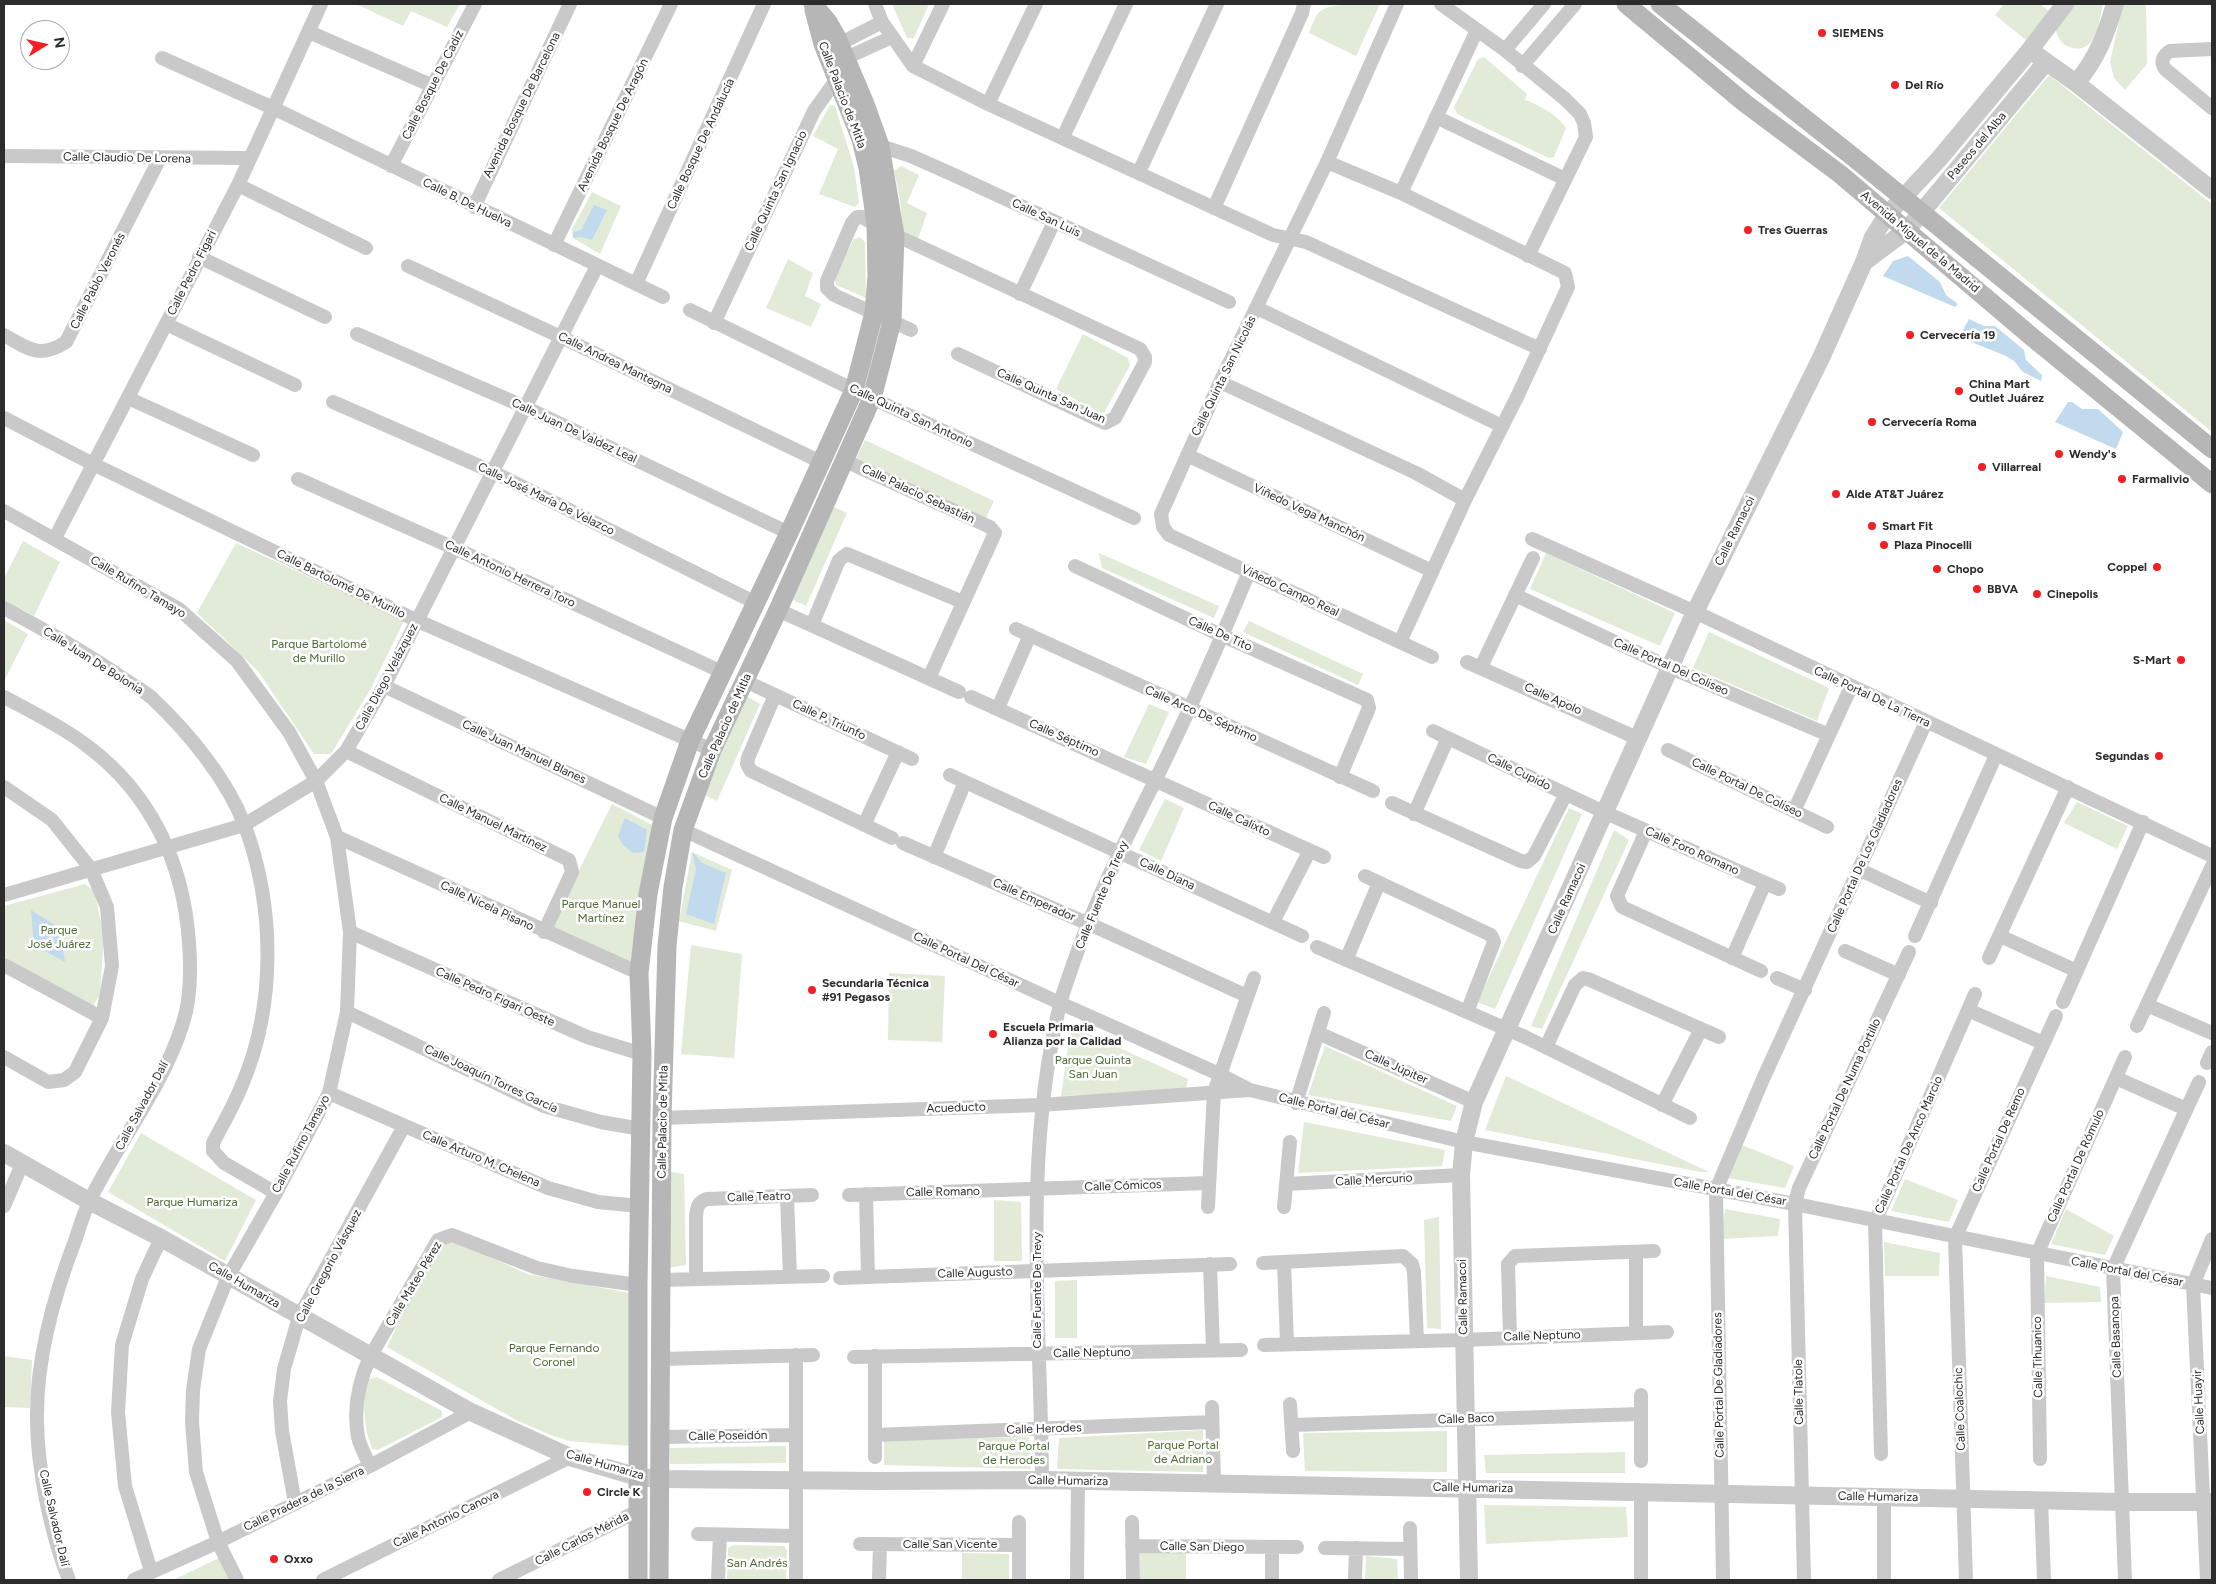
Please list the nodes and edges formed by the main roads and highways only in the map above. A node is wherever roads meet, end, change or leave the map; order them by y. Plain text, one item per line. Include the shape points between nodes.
1 (813, 4) edge
2 (1626, 4) edge
3 (1660, 4) edge
4 (843, 61) junction
5 (2212, 449) edge
6 (2212, 484) edge
7 (638, 1580) edge
8 (659, 1580) edge

1 - 4 main road, Calle Palacio de Mitla via 828,22
1 - 4 main road, Calle Palacio de Mitla via 823,44
2 - 6 main road, Avenida Miguel de la Madrid via 1746,104 1840,174
3 - 5 main road, Avenida Miguel de la Madrid
4 - 7 main road, Calle Palacio de Mitla via 873,194 877,276 874,314 854,390 690,741 663,818 648,894 638,973 642,1054
4 - 8 main road, Calle Palacio de Mitla via 880,146 895,235 892,321 872,398 712,750 683,830 667,946 662,1118

